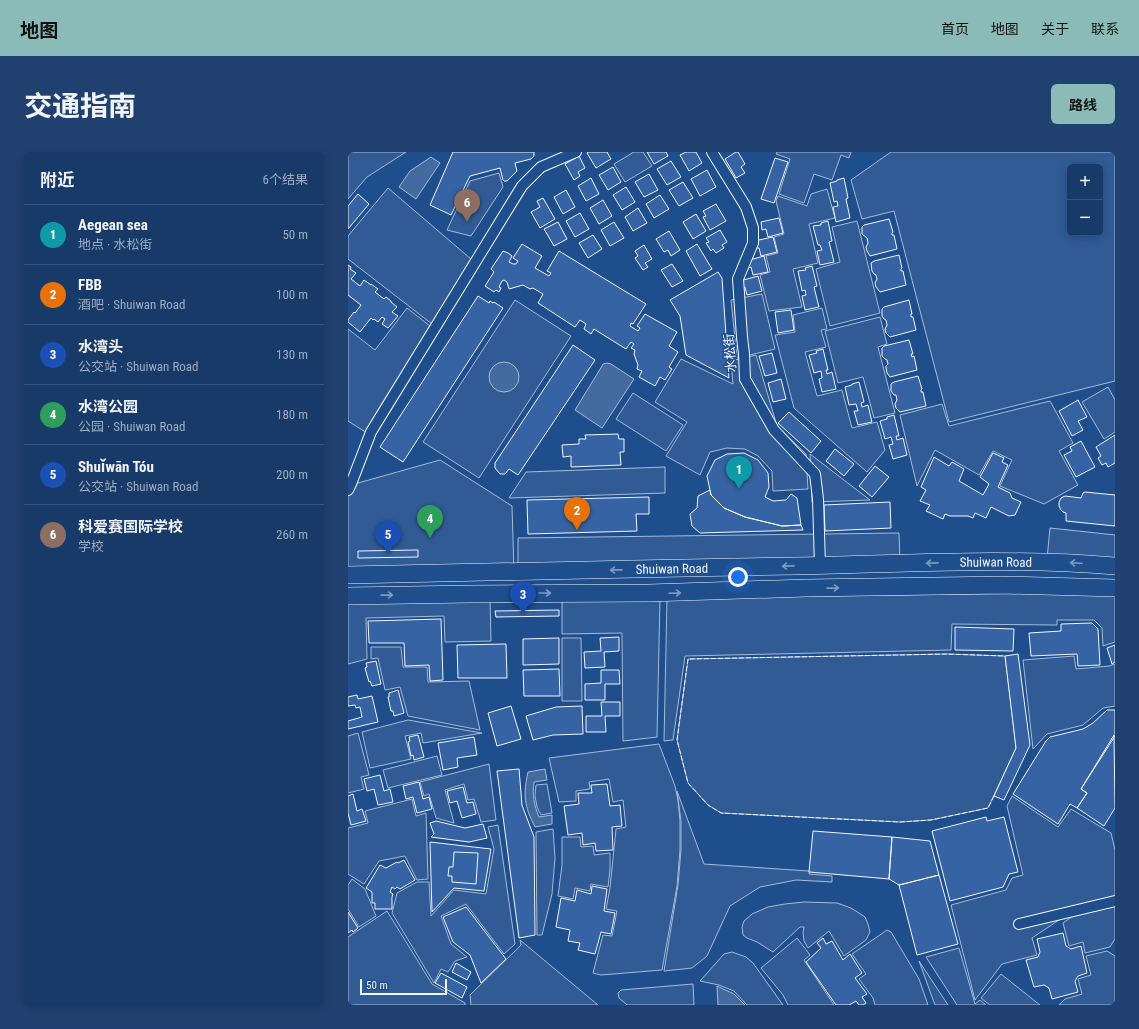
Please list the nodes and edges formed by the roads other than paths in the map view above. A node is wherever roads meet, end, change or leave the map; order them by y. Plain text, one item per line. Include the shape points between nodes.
1 (576, 152) edge
2 (712, 152) edge
3 (348, 490) edge
4 (820, 566) junction
5 (1115, 566) edge
6 (348, 575) edge
7 (1115, 588) edge
8 (348, 596) edge
9 (1115, 901) edge
10 (1019, 924) dead end

1 - 3 street via 541,167 522,186 371,432
2 - 4 street, 水松街 via 746,207 754,228 753,243 738,279 745,379 774,430 815,474
5 -> 4 main road, Shuiwan Road via 984,562
4 -> 6 main road, Shuiwan Road
8 -> 7 main road, Shuiwan Road via 649,593 1003,585
9 - 10 street

